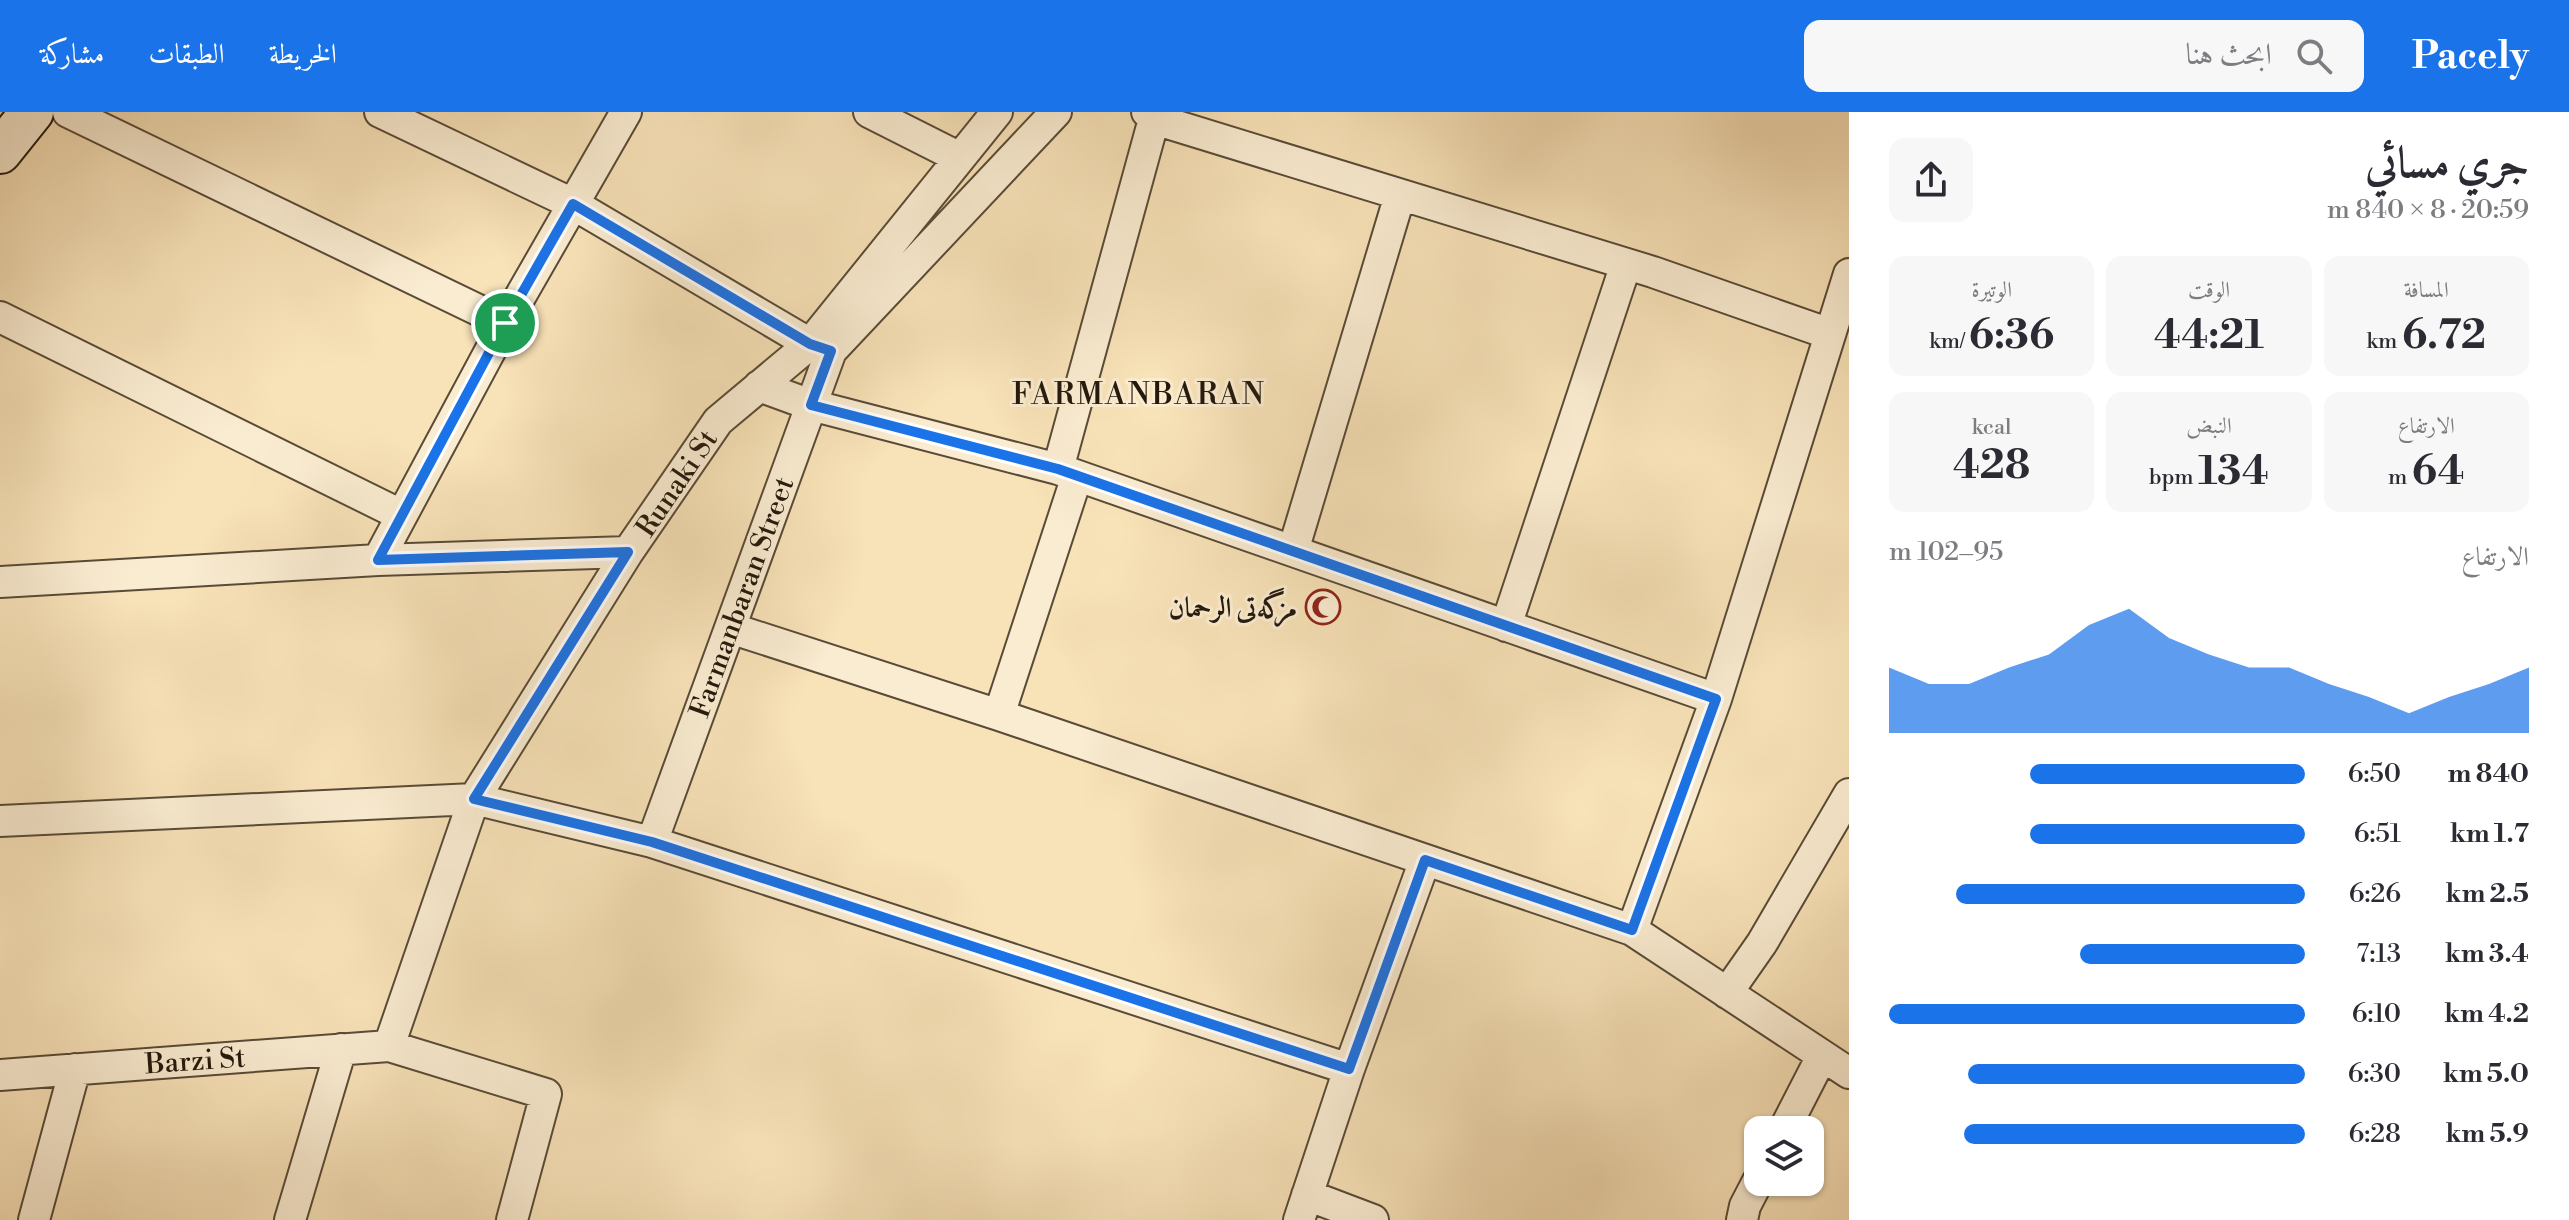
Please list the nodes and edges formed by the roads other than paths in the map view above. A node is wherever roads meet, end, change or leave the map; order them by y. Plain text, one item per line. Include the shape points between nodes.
1 (32, 112) edge
2 (68, 112) edge
3 (380, 112) edge
4 (626, 112) edge
5 (869, 112) edge
6 (997, 112) edge
7 (1056, 112) edge
8 (1150, 116) edge
9 (0, 152) edge
10 (960, 158) junction
11 (1400, 195) junction
12 (573, 204) junction
13 (1626, 264) junction
14 (1849, 274) edge
15 (0, 317) edge
16 (505, 323) junction
17 (1830, 334) junction
18 (820, 347) junction
19 (759, 386) junction
20 (811, 405) junction
21 (1068, 473) junction
22 (401, 515) junction
23 (1293, 551) junction
24 (628, 552) junction
25 (378, 560) junction
26 (0, 582) edge
27 (1506, 626) junction
28 (730, 628) junction
29 (1716, 699) junction
30 (999, 715) junction
31 (1849, 794) edge
32 (474, 799) junction
33 (0, 821) edge
34 (652, 842) junction
35 (1425, 860) junction
36 (1632, 930) junction
37 (1727, 993) junction
38 (389, 1046) junction
39 (341, 1049) junction
40 (1822, 1056) junction
41 (75, 1069) junction
42 (1349, 1069) junction
43 (1849, 1073) edge
44 (0, 1075) edge
45 (1791, 1116) edge
46 (1750, 1196) edge
47 (1303, 1208) edge
48 (34, 1220) edge
49 (290, 1220) edge
50 (512, 1220) edge
51 (1373, 1220) edge
52 (1742, 1220) edge

1 - 9 main road
2 - 16 street
3 - 12 street
4 - 12 street
5 - 10 street
6 - 10 street, Runaki St
7 - 18 street, Runaki St
8 - 11 street
8 - 21 street
10 - 18 street, Runaki St
11 - 13 street
11 - 23 street
12 - 16 street
12 - 18 street
13 - 17 street
13 - 27 street
14 - 17 street
15 - 22 street
16 - 22 street
17 - 29 street
18 - 19 street, Runaki St
18 - 20 street, Farmanbaran Street
19 - 20 street
19 - 24 street, Runaki St via 718,421
20 - 21 street
20 - 28 street, Farmanbaran Street
21 - 23 street
21 - 30 street
22 - 25 street
23 - 27 street
24 - 25 street
24 - 32 street, Runaki St
25 - 26 street
27 - 29 street
28 - 30 street
28 - 34 street, Farmanbaran Street
29 - 36 street
30 - 35 street
31 - 37 street
32 - 33 street
32 - 34 street
32 - 38 street, Runaki St
34 - 42 street
35 - 36 street
35 - 42 street
36 - 37 street
37 - 40 street
38 - 39 street, Barzi St
38 - 50 street via 546,1094
39 - 41 street, Barzi St
39 - 49 street
40 - 43 street
40 - 45 street
41 - 44 street, Barzi St
41 - 48 street
42 - 47 street
46 - 52 street
47 - 51 street

